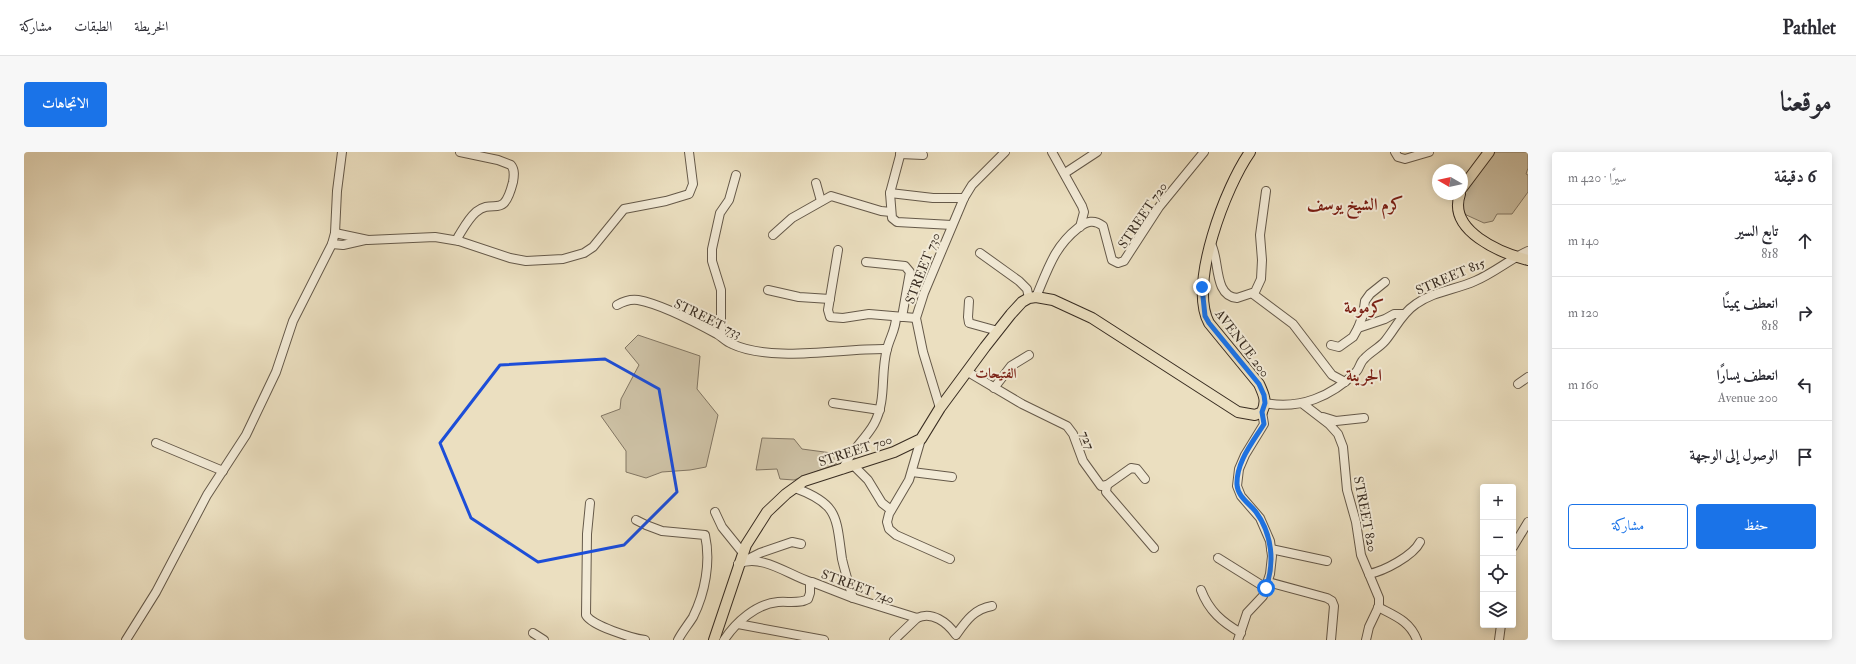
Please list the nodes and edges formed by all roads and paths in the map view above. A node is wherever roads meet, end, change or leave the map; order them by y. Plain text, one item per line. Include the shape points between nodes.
1 (342, 152) edge
2 (460, 152) edge
3 (689, 152) edge
4 (1005, 152) edge
5 (1052, 152) edge
6 (1097, 152) edge
7 (1204, 152) edge
8 (1250, 152) edge
9 (1396, 152) edge
10 (1429, 152) edge
11 (1489, 152) edge
12 (901, 153) edge
13 (923, 155) dead end
14 (1065, 173) junction
15 (736, 175) dead end
16 (1468, 180) edge
17 (816, 183) dead end
18 (1266, 191) dead end
19 (890, 193) junction
20 (964, 198) junction
21 (1460, 200) edge
22 (821, 201) junction
23 (891, 212) junction
24 (952, 225) junction
25 (1080, 227) junction
26 (335, 233) junction
27 (773, 235) dead end
28 (368, 240) junction
29 (463, 243) junction
30 (332, 244) junction
31 (1211, 244) junction
32 (838, 250) dead end
33 (1528, 251) edge
34 (980, 253) dead end
35 (1514, 257) junction
36 (1528, 260) edge
37 (866, 262) dead end
38 (1385, 282) dead end
39 (768, 290) dead end
40 (1253, 294) junction
41 (1033, 297) junction
42 (830, 299) junction
43 (969, 301) dead end
44 (618, 305) dead end
45 (1404, 314) junction
46 (899, 317) junction
47 (916, 318) junction
48 (1358, 328) junction
49 (998, 331) junction
50 (721, 336) junction
51 (1331, 345) dead end
52 (886, 349) junction
53 (1029, 355) dead end
54 (968, 372) junction
55 (1528, 377) edge
56 (1345, 382) junction
57 (1518, 384) dead end
58 (994, 388) junction
59 (833, 402) dead end
60 (1303, 404) junction
61 (940, 408) junction
62 (1264, 408) junction
63 (880, 410) junction
64 (1319, 415) junction
65 (1364, 418) dead end
66 (921, 439) junction
67 (156, 442) dead end
68 (854, 466) junction
69 (843, 469) junction
70 (223, 471) junction
71 (912, 472) junction
72 (952, 477) dead end
73 (1145, 479) dead end
74 (1107, 485) junction
75 (794, 488) junction
76 (590, 503) dead end
77 (891, 510) junction
78 (715, 512) dead end
79 (636, 520) dead end
80 (1528, 522) edge
81 (1420, 542) dead end
82 (1516, 542) edge
83 (801, 544) dead end
84 (1154, 548) dead end
85 (1271, 549) junction
86 (1218, 558) dead end
87 (742, 559) junction
88 (950, 559) dead end
89 (1327, 561) dead end
90 (1369, 574) junction
91 (811, 582) junction
92 (1267, 585) junction
93 (1201, 590) dead end
94 (853, 598) junction
95 (992, 606) dead end
96 (1378, 607) junction
97 (917, 618) junction
98 (738, 624) junction
99 (533, 633) dead end
100 (1240, 636) edge
101 (956, 637) edge
102 (1500, 637) edge
103 (126, 640) edge
104 (544, 640) edge
105 (645, 640) edge
106 (678, 640) edge
107 (714, 640) edge
108 (724, 640) edge
109 (824, 640) edge
110 (894, 640) edge
111 (1331, 640) edge
112 (1366, 640) edge
113 (1417, 640) edge
114 (1508, 640) edge

1 - 26 street
2 - 29 street via 503,162 510,165 514,173 506,202 477,211 458,237
3 - 29 street via 693,184 689,194 624,209 594,247 584,253 563,259 526,260 493,254
4 - 20 street, STREET 730 via 972,185
5 - 14 street
6 - 14 street
7 - 25 street, STREET 720 via 1159,207 1124,261 1118,263 1112,260 1106,231 1100,223 1090,222
8 - 31 main road, AVENUE 200 via 1235,174
9 - 10 street via 1398,157 1405,159
11 - 16 main road
12 - 13 street
12 - 19 street
14 - 25 street via 1084,212
15 - 50 street via 729,200 720,213 713,239 712,257 721,297
17 - 22 street
18 - 40 street via 1260,235 1263,272 1260,285
19 - 20 street via 933,198
19 - 23 street
20 - 24 street, STREET 730
21 - 35 main road via 1461,221 1466,229
22 - 23 street via 831,196 838,197
22 - 27 street via 792,218
23 - 24 street via 892,218 897,222
24 - 47 street, STREET 730
25 - 41 street via 1058,248
26 - 28 street
26 - 30 street
28 - 29 street via 435,237
28 - 30 street via 354,244
30 - 70 street via 293,321 276,372 246,435
31 - 40 street via 1216,253 1216,271 1223,288 1234,298
31 - 62 main road, AVENUE 200 via 1203,276 1202,300 1205,316 1259,384 1264,395
32 - 42 street
33 - 35 street, STREET 815
34 - 41 street via 1019,281
35 - 36 main road
35 - 45 street, STREET 815 via 1477,280 1428,296
37 - 46 street via 905,266 910,272
38 - 48 street via 1368,297
39 - 42 street via 799,297
40 - 56 street via 1293,324 1332,375
41 - 49 main road via 1022,302
41 - 62 main road via 1053,300 1092,318 1238,412 1255,415
42 - 46 street via 828,315 833,318 864,314
43 - 49 street via 969,323
44 - 50 street, STREET 733 via 629,300 644,302 677,314
45 - 48 street via 1394,314
45 - 56 street, STREET 815 via 1385,341 1363,360 1358,371
46 - 47 street
46 - 52 street
47 - 61 street, STREET 730
48 - 51 street via 1350,340 1338,347
49 - 54 main road
50 - 52 street, STREET 733 via 730,343 757,352
52 - 63 street
53 - 58 street via 1011,366
54 - 58 street, 727
54 - 61 main road
55 - 57 street
56 - 60 street, STREET 815 via 1331,392
58 - 74 street, 727 via 1067,426 1086,464 1101,486
59 - 63 street
60 - 62 street, STREET 815
60 - 64 street, STREET 820
61 - 66 main road
62 - 85 street via 1264,424 1245,455 1237,486 1241,496 1260,518
63 - 69 street via 874,424
64 - 65 street via 1336,421
64 - 90 street, STREET 820 via 1341,440 1345,456 1347,490 1356,522 1361,555
66 - 68 main road, STREET 700
66 - 71 street
67 - 70 street
68 - 69 main road, STREET 700
68 - 77 street via 868,480 882,503
69 - 75 main road, STREET 700 via 818,476
70 - 103 street via 207,495 156,592
71 - 72 street
71 - 77 street
73 - 74 street via 1137,469 1131,468
74 - 84 street, 727 via 1106,492
75 - 87 main road, STREET 700 via 767,512 751,536
75 - 94 street via 821,500 832,512 839,527 844,566
76 - 105 street via 586,615 591,622 634,639
77 - 88 street via 887,522 889,530
78 - 87 street
79 - 106 street via 662,530 705,535 707,559 702,595
80 - 82 street
81 - 90 street via 1413,551 1389,567 1381,572
83 - 87 street via 792,542
85 - 89 street
85 - 92 street
86 - 92 street
87 - 91 street via 789,571
87 - 107 main road, STREET 700
90 - 96 street, STREET 820 via 1377,592
91 - 94 street, STREET 740
91 - 98 street, STREET 740 via 810,596 806,601 761,606
92 - 100 street via 1259,602 1247,613
92 - 111 street via 1332,601 1334,606
93 - 100 street via 1206,603 1220,620
94 - 97 street, STREET 740
95 - 101 street, STREET 740 via 972,614
96 - 112 street
96 - 113 street via 1404,620 1415,632
97 - 101 street, STREET 740 via 924,615 935,616
97 - 110 street
98 - 108 street, STREET 740
98 - 109 street
99 - 104 street
102 - 114 street

